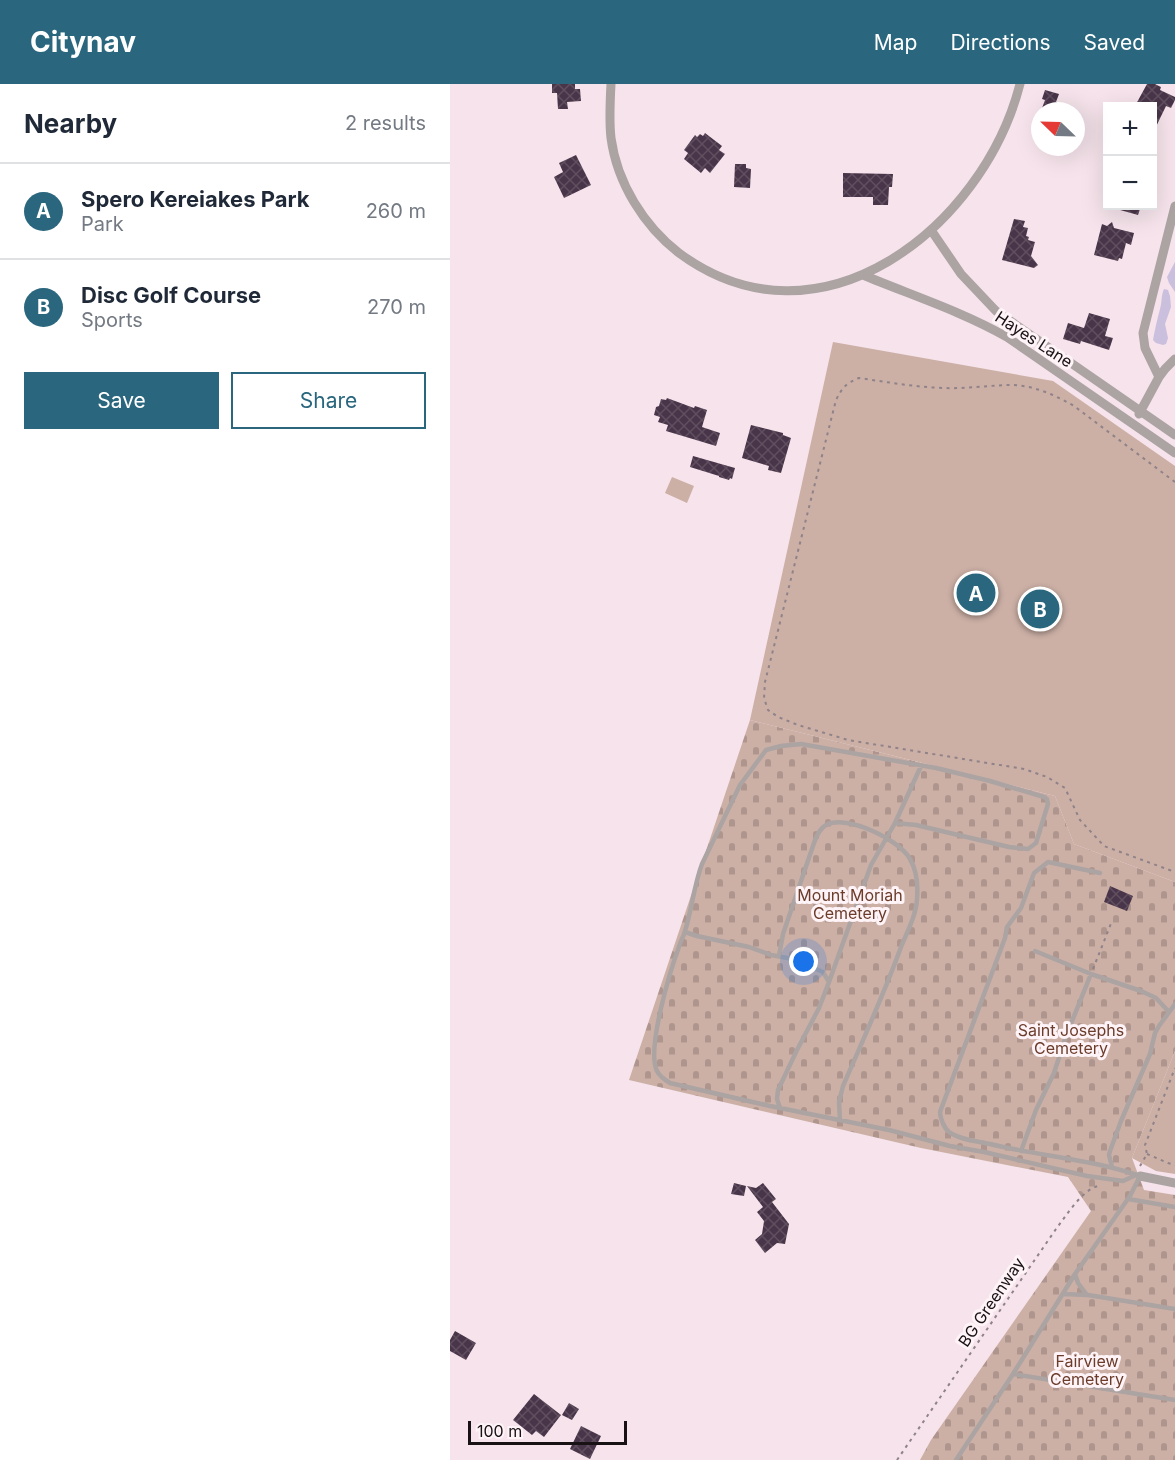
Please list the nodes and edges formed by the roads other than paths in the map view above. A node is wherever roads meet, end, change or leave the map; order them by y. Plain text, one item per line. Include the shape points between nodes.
1 (611, 84) edge
2 (1020, 84) edge
3 (1175, 206) edge
4 (1173, 225) edge
5 (931, 230) junction
6 (863, 275) junction
7 (1175, 359) edge
8 (1159, 377) junction
9 (1141, 411) junction
10 (1133, 424) junction
11 (1175, 435) edge
12 (1175, 453) edge
13 (921, 766) junction
14 (895, 823) junction
15 (886, 838) junction
16 (1100, 873) dead end
17 (686, 932) junction
18 (1035, 951) dead end
19 (779, 956) junction
20 (1091, 974) junction
21 (829, 982) junction
22 (1175, 1004) edge
23 (1169, 1012) junction
24 (780, 1108) junction
25 (840, 1120) junction
26 (1021, 1151) junction
27 (1112, 1167) junction
28 (1138, 1175) junction
29 (1175, 1183) edge
30 (1128, 1199) junction
31 (1175, 1208) edge
32 (1075, 1274) junction
33 (1063, 1294) junction
34 (1088, 1295) junction
35 (1175, 1309) edge
36 (1013, 1374) junction
37 (1175, 1400) edge
38 (956, 1460) edge

1 - 6 street via 611,133 622,177 642,214 675,249 717,276 768,289 818,288
2 - 5 street via 998,144 955,206
3 - 4 street
4 - 8 street via 1143,333 1145,348
5 - 6 street via 900,255
5 - 9 street, Hayes Lane via 960,274 996,311
6 - 10 street, Hayes Lane via 995,330
7 - 8 street
8 - 9 street
9 - 10 street
9 - 11 street, Hayes Lane
10 - 12 street, Hayes Lane
13 - 14 lane
13 - 14 lane via 1047,799 1036,843 1028,849 1018,849
13 - 17 lane via 801,744 766,750 740,785 702,864
14 - 15 lane
15 - 19 lane via 840,822 820,830 783,934
15 - 21 lane via 867,875
15 - 25 lane via 911,860 917,900 898,957 843,1086
16 - 26 lane via 1048,862 1034,873 1021,908 1005,932 940,1113 951,1133
17 - 19 lane
17 - 24 lane via 657,1028 657,1071 670,1083
18 - 20 lane
19 - 21 lane via 823,972
20 - 23 lane via 1151,996
20 - 26 lane
21 - 24 lane via 778,1090
22 - 23 lane
23 - 27 lane via 1155,1033 1121,1121 1109,1155
24 - 25 lane
25 - 28 lane via 1088,1176 1123,1181
26 - 27 lane
27 - 28 lane
28 - 29 street
28 - 30 lane
30 - 31 lane
30 - 32 lane
32 - 33 lane
32 - 34 lane via 1077,1284
33 - 34 lane
33 - 36 lane
34 - 35 lane
36 - 37 lane
36 - 38 lane

